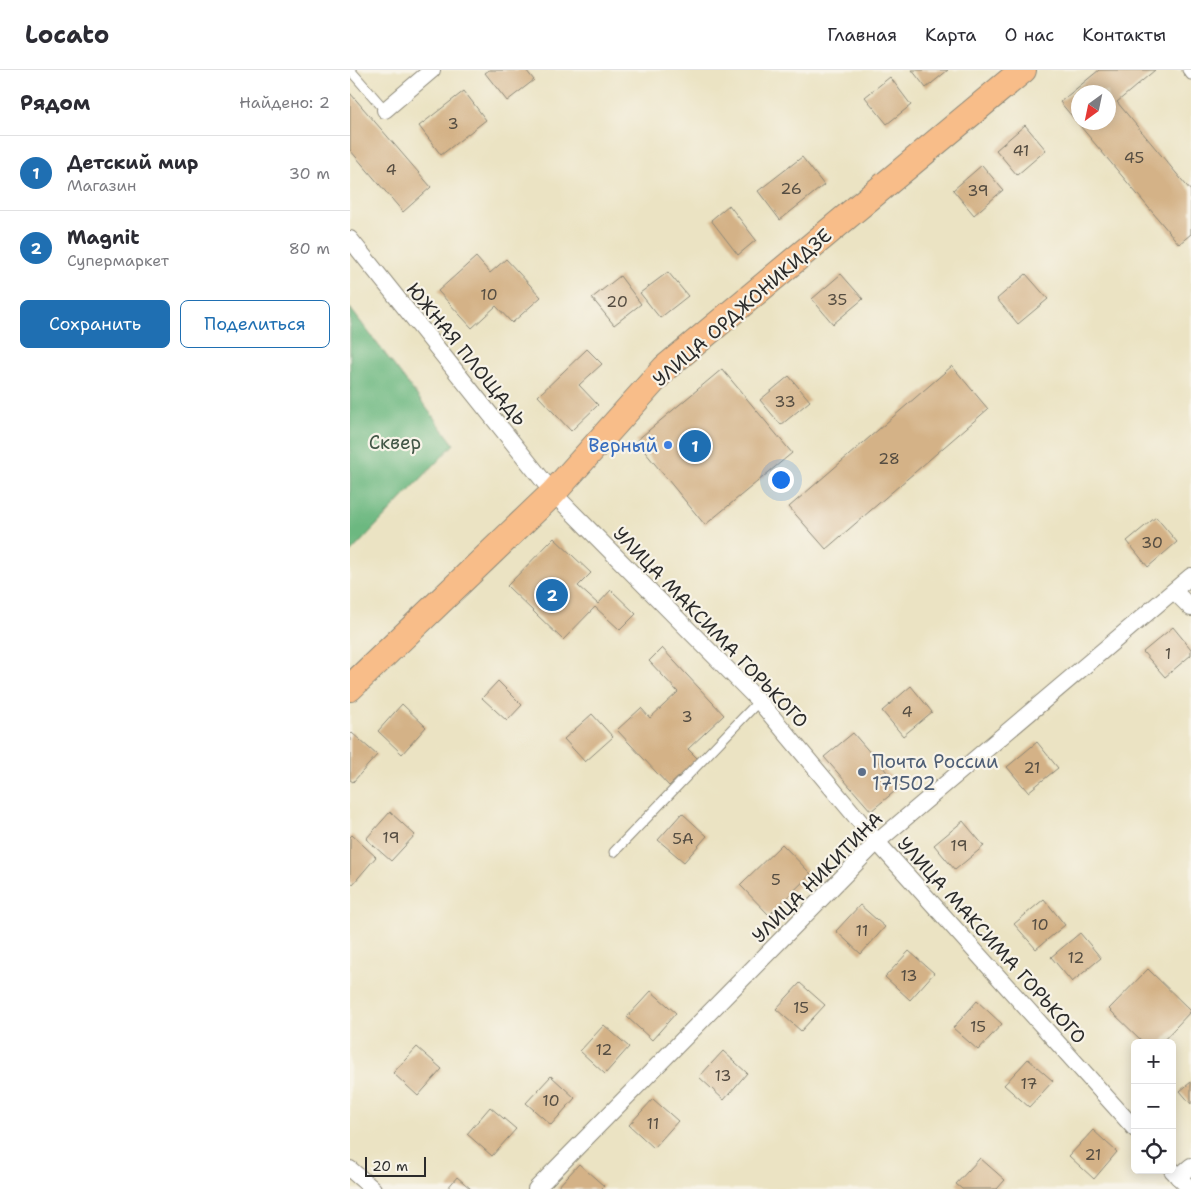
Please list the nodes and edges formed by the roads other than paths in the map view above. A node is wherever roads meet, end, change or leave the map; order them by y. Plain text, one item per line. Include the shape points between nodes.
1 (350, 70) edge
2 (432, 70) edge
3 (1023, 70) edge
4 (1187, 70) edge
5 (1191, 75) edge
6 (385, 110) joint
7 (350, 239) edge
8 (553, 493) junction
9 (1191, 576) edge
10 (1174, 591) junction
11 (1191, 608) edge
12 (350, 688) edge
13 (759, 701) junction
14 (877, 842) junction
15 (614, 852) dead end
16 (1131, 1125) edge
17 (1191, 1166) edge
18 (350, 1169) edge
19 (1175, 1174) edge
20 (1176, 1174) edge
21 (373, 1189) edge
22 (536, 1189) edge
23 (1190, 1189) edge

1 - 6 lane
2 - 6 street
3 - 8 main road, УЛИЦА ОРДЖОНИКИДЗЕ via 665,368
4 - 5 lane
7 - 8 street, ЮЖНАЯ ПЛОЩАДЬ
8 - 12 main road, УЛИЦА ОРДЖОНИКИДЗЕ
8 - 13 street, УЛИЦА МАКСИМА ГОРЬКОГО
9 - 10 street, УЛИЦА НИКИТИНА
10 - 11 street
10 - 14 street, УЛИЦА НИКИТИНА
13 - 14 street, УЛИЦА МАКСИМА ГОРЬКОГО
13 - 15 lane
14 - 16 street, УЛИЦА МАКСИМА ГОРЬКОГО
14 - 22 street, УЛИЦА НИКИТИНА
17 - 20 street
18 - 21 street
19 - 23 street

